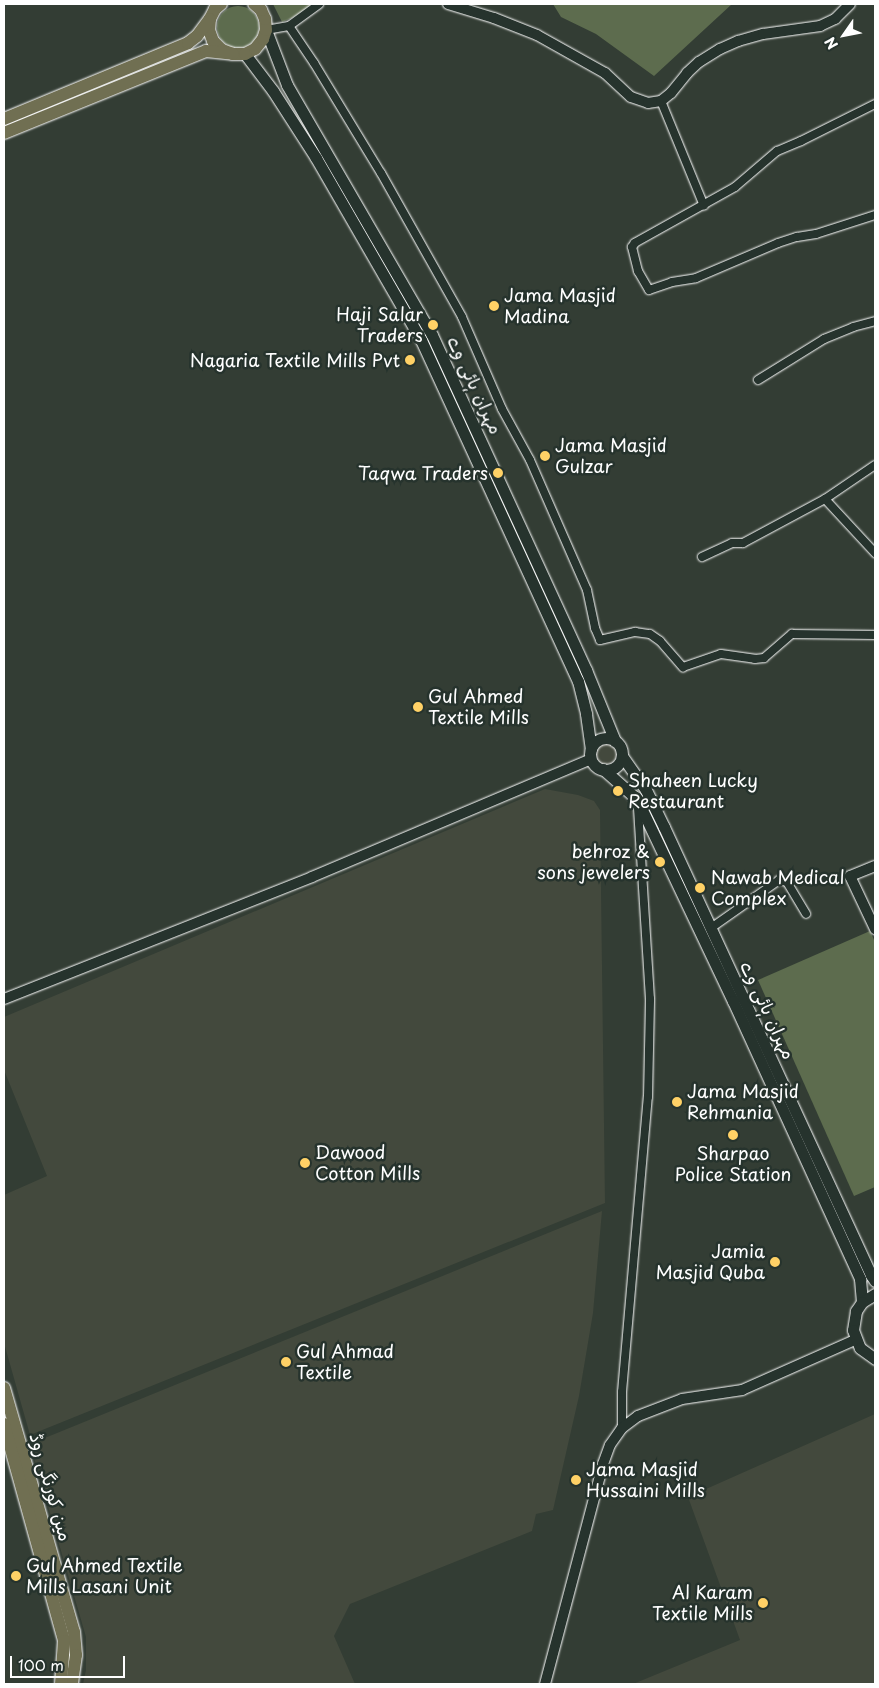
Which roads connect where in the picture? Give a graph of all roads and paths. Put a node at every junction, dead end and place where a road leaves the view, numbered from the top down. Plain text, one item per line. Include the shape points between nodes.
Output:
1 (254, 4) edge
2 (319, 4) edge
3 (448, 4) edge
4 (850, 4) edge
5 (216, 9) edge
6 (289, 26) junction
7 (266, 30) junction
8 (239, 54) junction
9 (661, 101) junction
10 (875, 104) edge
11 (4, 119) edge
12 (4, 133) edge
13 (704, 206) junction
14 (875, 215) edge
15 (875, 321) edge
16 (758, 380) dead end
17 (875, 465) edge
18 (825, 499) junction
19 (875, 553) edge
20 (702, 557) dead end
21 (875, 635) edge
22 (616, 741) junction
23 (591, 754) junction
24 (622, 756) junction
25 (603, 769) junction
26 (637, 799) junction
27 (875, 866) edge
28 (806, 914) dead end
29 (711, 928) junction
30 (875, 929) edge
31 (4, 999) edge
32 (875, 1281) edge
33 (875, 1294) edge
34 (862, 1302) junction
35 (855, 1340) junction
36 (875, 1359) edge
37 (4, 1388) edge
38 (4, 1424) edge
39 (622, 1428) junction
40 (7, 1448) edge
41 (61, 1684) edge
42 (72, 1684) edge
43 (545, 1684) edge

1 - 7 main road via 261,10
2 - 6 street
3 - 9 street via 494,18 573,54 605,73 631,97 648,103
4 - 9 street via 835,20 820,26 763,34 720,49 699,62
5 - 8 main road via 210,30 213,41 222,50
5 - 11 main road via 188,43
6 - 7 street
6 - 21 street via 381,173 462,316 587,590 600,640 635,632 650,634 683,667 721,654 764,658 787,636 800,633
7 - 8 main road via 255,49
7 - 22 main road, مہران ہائی وے via 287,85 432,335
8 - 12 main road via 206,51
8 - 23 main road via 273,91 316,158 421,340 578,681
9 - 13 street
10 - 13 street via 777,151 735,187
13 - 14 street via 633,244 638,271 648,290 696,278 787,240
15 - 16 street via 824,339
17 - 18 street
18 - 19 street
18 - 20 street via 743,543 732,543
22 - 23 main road via 598,740
22 - 24 main road
23 - 25 main road via 597,766
23 - 31 street via 312,877
24 - 25 main road via 615,766
24 - 29 main road, مہران ہائی وے via 646,790
25 - 26 main road
26 - 34 main road via 860,1279
26 - 39 street via 650,999 648,1097 622,1392
27 - 30 street via 850,876
28 - 29 street via 787,882 779,880
29 - 32 main road, مہران ہائی وے
33 - 34 main road
34 - 35 main road via 853,1320
35 - 36 main road via 866,1355
35 - 39 street via 742,1390 682,1398 638,1416
37 - 42 main road, مین کورنگی روڈ via 74,1632 76,1655
38 - 40 main road, مین کورنگی روڈ
39 - 43 street via 610,1445 603,1464
40 - 41 main road, مین کورنگی روڈ via 64,1641

